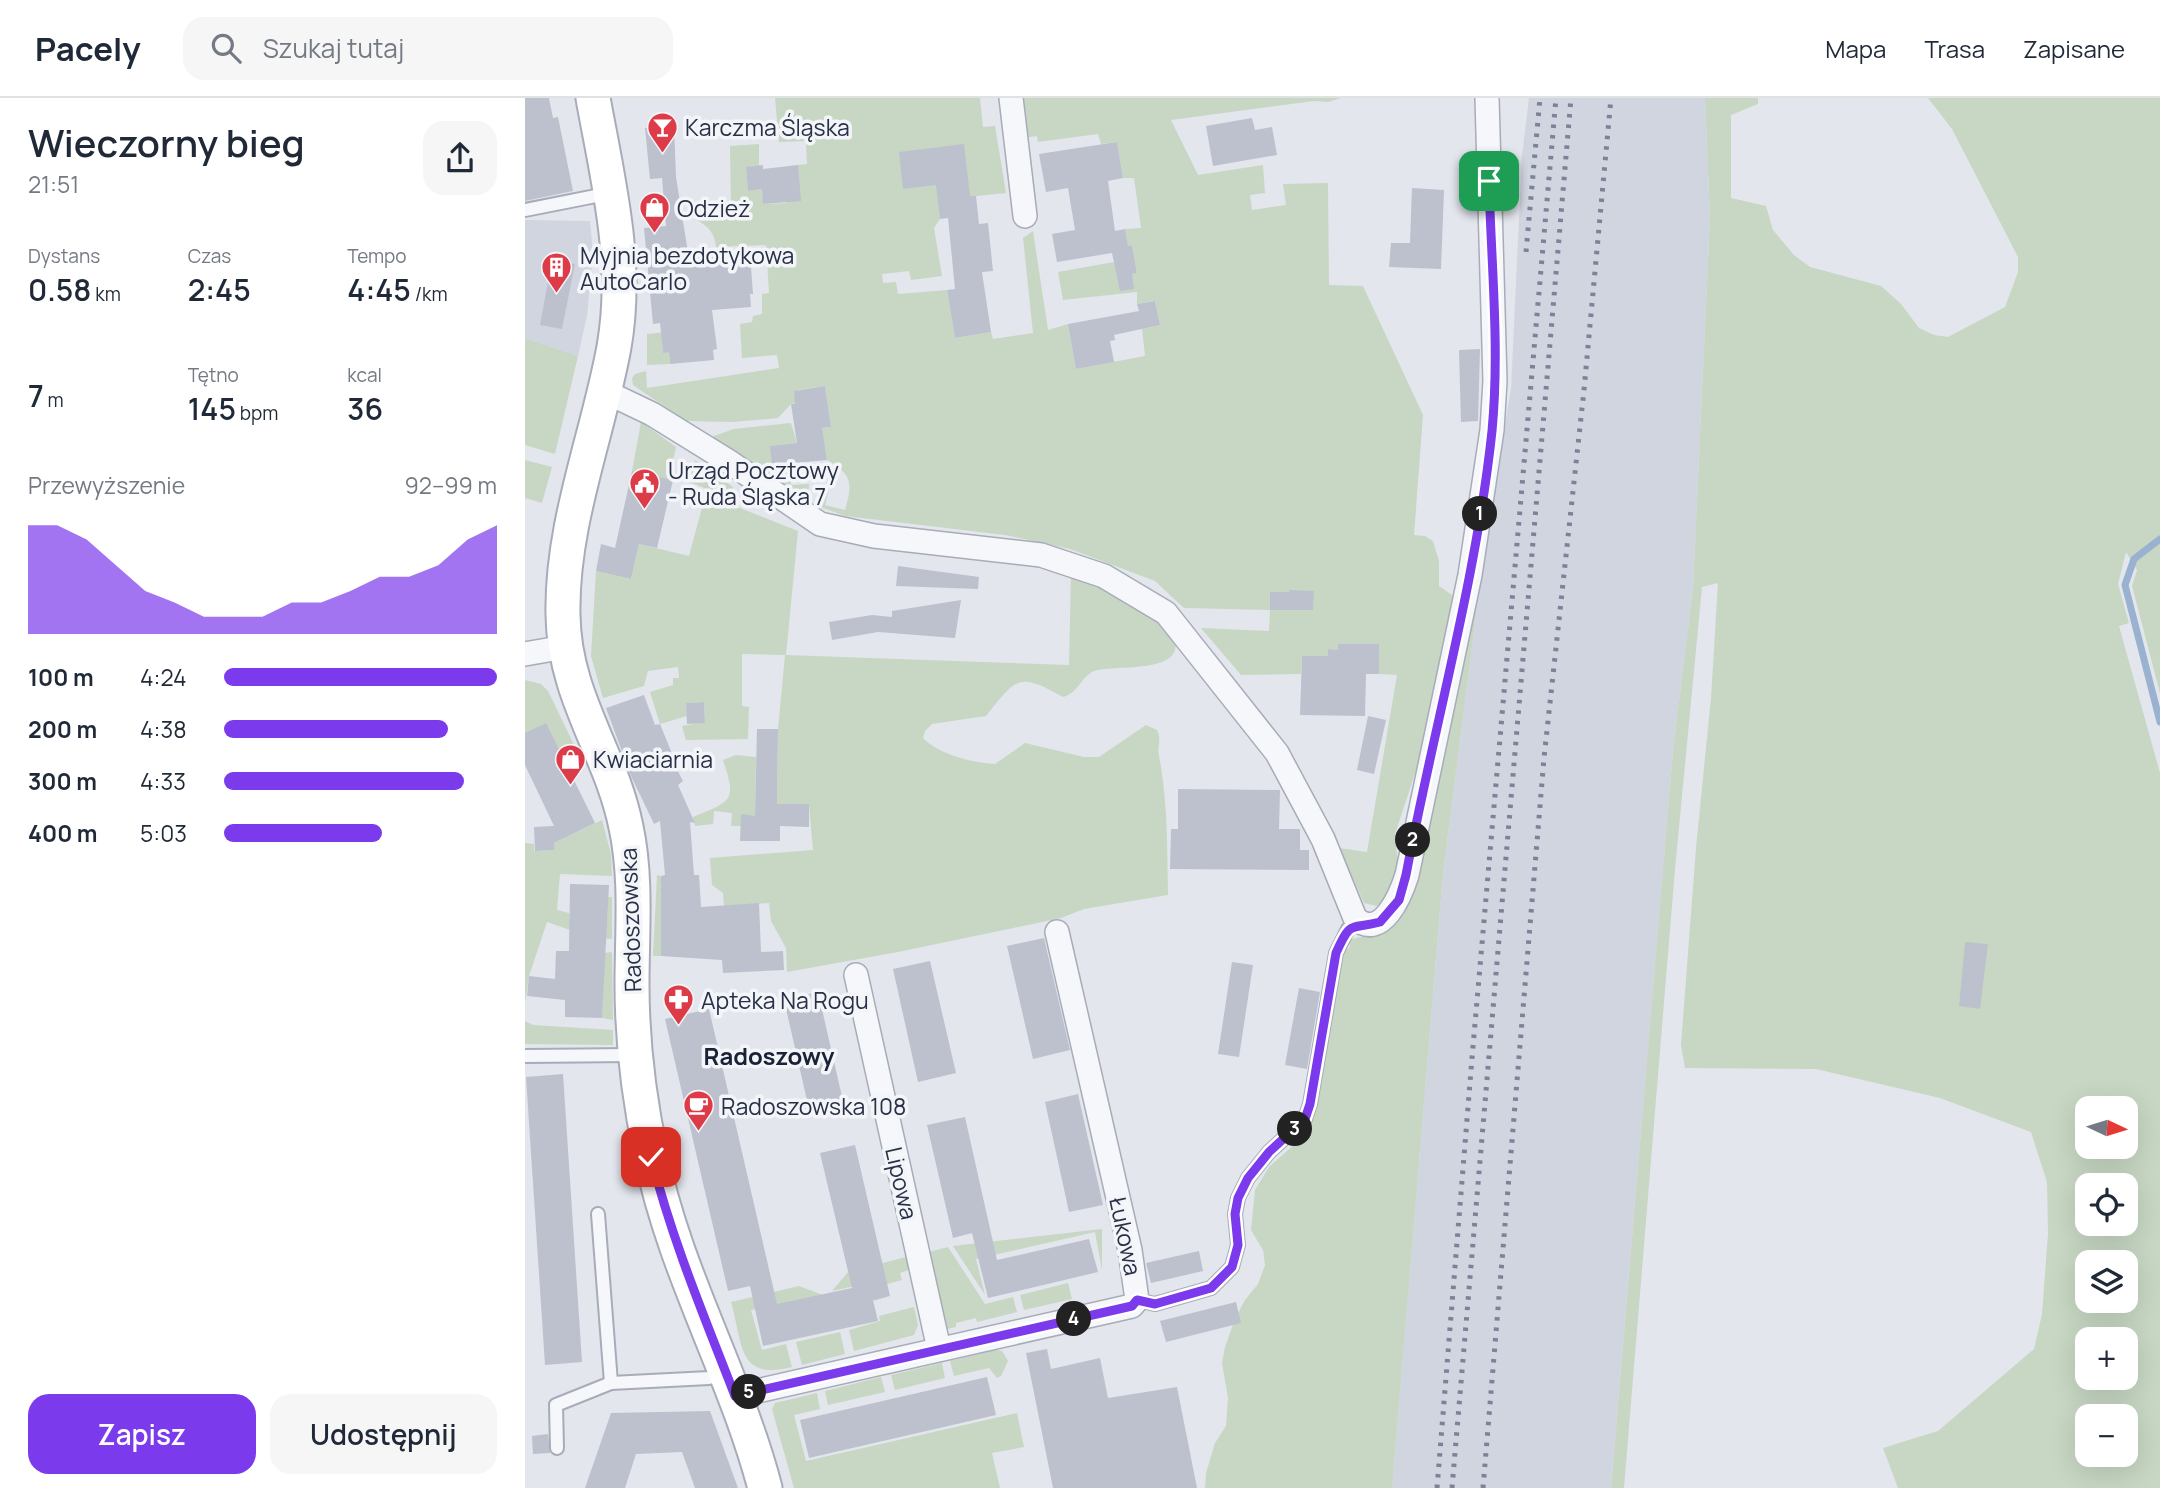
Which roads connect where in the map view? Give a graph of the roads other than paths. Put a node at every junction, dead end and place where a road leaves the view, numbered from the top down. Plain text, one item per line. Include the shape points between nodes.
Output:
1 (593, 98) edge
2 (1011, 98) edge
3 (1487, 98) edge
4 (611, 193) junction
5 (525, 210) edge
6 (1025, 216) dead end
7 (604, 391) junction
8 (565, 647) junction
9 (525, 654) edge
10 (1361, 923) junction
11 (1057, 932) dead end
12 (856, 975) dead end
13 (635, 1055) junction
14 (525, 1056) edge
15 (598, 1214) dead end
16 (1137, 1300) junction
17 (939, 1349) junction
18 (611, 1383) junction
19 (731, 1385) junction
20 (557, 1448) dead end
21 (765, 1488) edge

1 - 4 street, Radoszowska
2 - 6 street
3 - 10 street via 1495,381 1470,575 1399,900 1380,922
4 - 5 lane
4 - 7 street, Radoszowska via 621,288
7 - 8 street, Radoszowska via 566,566
7 - 10 street via 652,414 820,524 874,536 1041,555 1104,576 1166,613 1276,753 1323,839
8 - 9 street
8 - 13 street, Radoszowska via 584,716 626,825 634,900
10 - 16 lane via 1348,929 1336,953 1305,1119 1269,1152 1238,1198 1238,1245 1232,1267 1211,1288 1155,1304
11 - 16 street, Łukowa via 1130,1250
12 - 17 street, Lipowa
13 - 14 lane
13 - 19 street, Radoszowska via 651,1157 670,1228
15 - 18 lane
16 - 17 street, Łukowa via 1132,1306
17 - 19 street, Łukowa
18 - 19 lane via 709,1378
18 - 20 lane via 556,1405
19 - 21 street, Radoszowska

